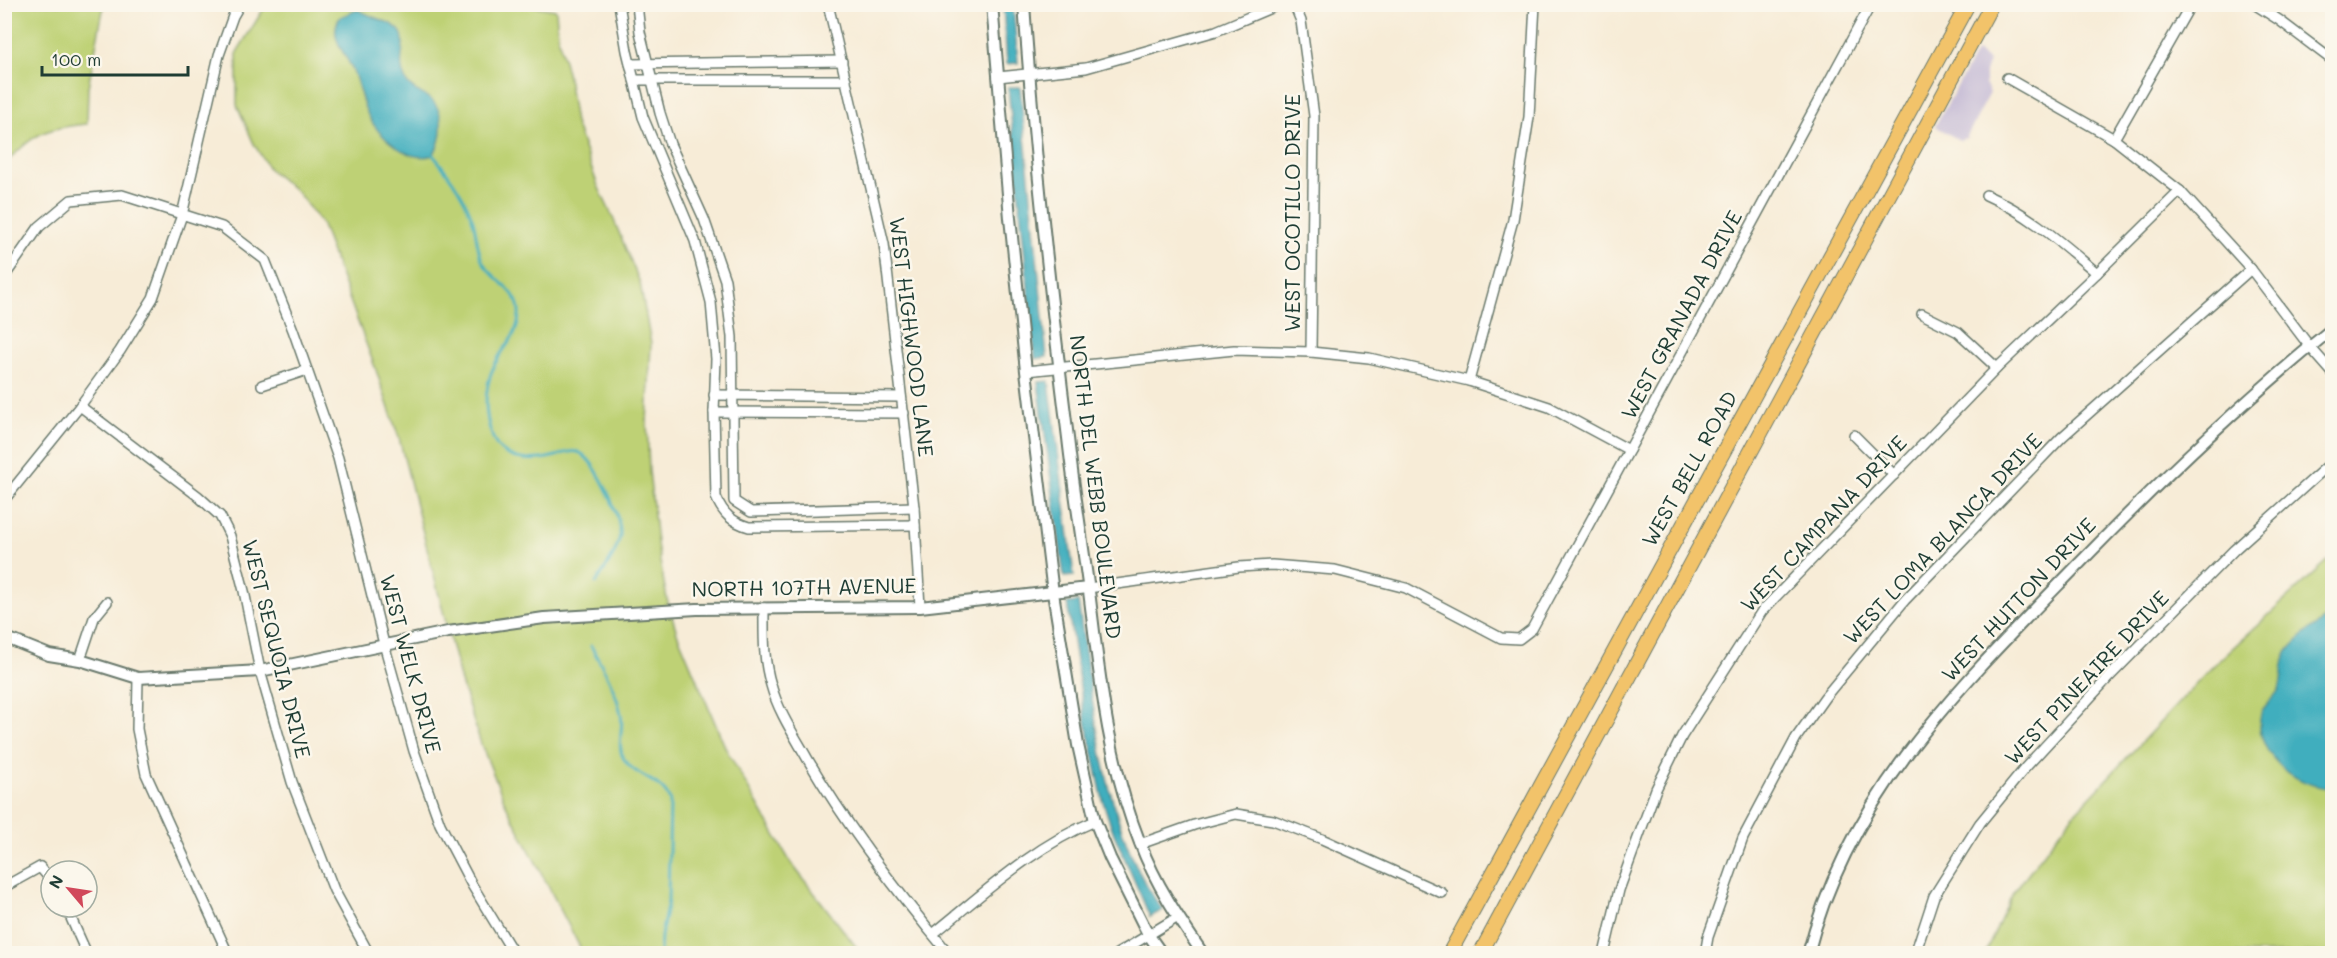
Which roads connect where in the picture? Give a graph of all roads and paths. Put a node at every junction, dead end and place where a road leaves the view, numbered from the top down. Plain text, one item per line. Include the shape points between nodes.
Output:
1 (240, 4) edge
2 (619, 4) edge
3 (637, 4) edge
4 (828, 4) edge
5 (992, 4) edge
6 (1024, 4) edge
7 (1280, 4) edge
8 (1294, 4) edge
9 (1535, 4) edge
10 (1871, 4) edge
11 (1968, 4) edge
12 (2191, 4) edge
13 (2254, 4) edge
14 (1992, 5) edge
15 (2332, 60) edge
16 (842, 61) junction
17 (646, 63) junction
18 (630, 64) junction
19 (1029, 74) junction
20 (998, 77) junction
21 (2007, 78) dead end
22 (634, 80) junction
23 (651, 80) junction
24 (846, 80) junction
25 (2114, 139) junction
26 (2180, 191) junction
27 (1986, 195) dead end
28 (182, 215) junction
29 (2251, 269) junction
30 (2097, 273) junction
31 (4, 277) edge
32 (1922, 314) dead end
33 (2332, 329) edge
34 (2310, 347) junction
35 (1311, 352) junction
36 (1997, 368) junction
37 (1059, 369) junction
38 (307, 370) junction
39 (1026, 371) junction
40 (2332, 372) edge
41 (1469, 381) junction
42 (262, 385) dead end
43 (714, 395) junction
44 (732, 396) junction
45 (901, 397) junction
46 (80, 406) junction
47 (714, 412) junction
48 (732, 413) junction
49 (904, 413) junction
50 (1854, 435) dead end
51 (1629, 450) junction
52 (2332, 462) edge
53 (1894, 475) junction
54 (4, 500) edge
55 (914, 507) junction
56 (915, 525) junction
57 (1088, 588) junction
58 (1053, 593) junction
59 (107, 602) dead end
60 (920, 607) junction
61 (764, 608) junction
62 (4, 637) edge
63 (1519, 639) joint
64 (384, 644) junction
65 (80, 660) junction
66 (260, 671) junction
67 (138, 678) junction
68 (1095, 821) junction
69 (1140, 844) junction
70 (39, 868) edge
71 (4, 887) edge
72 (1442, 893) dead end
73 (1178, 917) junction
74 (71, 919) edge
75 (933, 934) junction
76 (1148, 934) junction
77 (87, 954) edge
78 (228, 954) edge
79 (369, 954) edge
80 (514, 954) edge
81 (949, 954) edge
82 (1117, 954) edge
83 (1162, 954) edge
84 (1203, 954) edge
85 (1449, 954) edge
86 (1480, 954) edge
87 (1604, 954) edge
88 (1705, 954) edge
89 (1809, 954) edge
90 (1915, 954) edge

1 - 28 street via 219,55
2 - 18 street
3 - 17 street
4 - 16 street, WEST HIGHWOOD LANE
5 - 20 street
6 - 19 street, NORTH DEL WEBB BOULEVARD
7 - 19 street via 1154,51 1086,68
8 - 35 street, WEST OCOTILLO DRIVE via 1301,21 1314,116
9 - 41 street via 1528,117 1513,220
10 - 51 street, WEST GRANADA DRIVE
11 - 85 main road, WEST BELL ROAD
12 - 25 street
13 - 15 street
14 - 86 main road, WEST BELL ROAD
16 - 17 street
16 - 24 street, WEST HIGHWOOD LANE
17 - 18 street
17 - 23 street
18 - 22 street
19 - 20 street
19 - 37 street, NORTH DEL WEBB BOULEVARD
20 - 39 street
21 - 25 street
22 - 23 street
22 - 43 street via 651,139 695,241 706,277 714,329
23 - 24 street
23 - 44 street via 670,144 704,219 725,279 732,337
24 - 45 street, WEST HIGHWOOD LANE via 884,244
25 - 26 street
26 - 29 street
26 - 30 street, WEST CAMPANA DRIVE
27 - 30 street via 2037,223
28 - 31 street, WEST WELK DRIVE via 122,195 72,200 39,227
28 - 38 street, WEST WELK DRIVE via 222,227 265,260
28 - 46 street via 153,298
29 - 34 street
29 - 88 street, WEST LOMA BLANCA DRIVE via 2062,437 1905,600 1825,697 1796,738 1743,838
30 - 36 street, WEST CAMPANA DRIVE
32 - 36 street via 1958,332
33 - 34 street, WEST HUTTON DRIVE
34 - 40 street
34 - 89 street, WEST HUTTON DRIVE via 2137,504 1939,713 1894,770 1853,838 1836,874
35 - 37 street via 1214,351
35 - 41 street via 1369,358
36 - 53 street, WEST CAMPANA DRIVE
37 - 39 street
37 - 57 street, NORTH DEL WEBB BOULEVARD
38 - 42 street
38 - 64 street, WEST WELK DRIVE via 338,458
39 - 58 street
41 - 51 street via 1550,407
43 - 44 street
43 - 47 street
44 - 45 street
44 - 48 street
45 - 49 street, WEST HIGHWOOD LANE
46 - 54 street
46 - 66 street, WEST SEQUOIA DRIVE via 220,516 230,536
47 - 48 street
47 - 56 street via 716,497 720,508 737,523 749,527
48 - 49 street
48 - 55 street via 734,501 751,512
49 - 55 street, WEST HIGHWOOD LANE
50 - 53 street
51 - 63 street, WEST GRANADA DRIVE via 1532,629
52 - 90 street, WEST PINEAIRE DRIVE via 2234,550 2025,768 1980,822 1934,896
53 - 87 street, WEST CAMPANA DRIVE via 1762,611 1682,736 1656,789 1619,890
55 - 56 street, WEST HIGHWOOD LANE
56 - 60 street, WEST HIGHWOOD LANE
57 - 58 street, NORTH 107TH AVENUE
57 - 63 street, NORTH 107TH AVENUE via 1239,567 1272,565 1335,570 1406,588 1501,638
57 - 69 street, NORTH DEL WEBB BOULEVARD via 1110,739
58 - 60 street, NORTH 107TH AVENUE
58 - 68 street
59 - 65 street via 94,618
60 - 61 street, NORTH 107TH AVENUE
61 - 64 street, NORTH 107TH AVENUE via 544,618
61 - 75 street via 766,664 786,720 853,831
62 - 65 street, NORTH 107TH AVENUE via 49,655
64 - 66 street, NORTH 107TH AVENUE
64 - 80 street, WEST WELK DRIVE via 414,751 440,824
65 - 67 street, NORTH 107TH AVENUE
66 - 67 street, NORTH 107TH AVENUE
66 - 79 street, WEST SEQUOIA DRIVE via 292,782 320,857
67 - 78 street via 137,729 146,774
68 - 75 street via 1031,855
68 - 76 street
69 - 72 street via 1236,814 1273,820
69 - 73 street, NORTH DEL WEBB BOULEVARD
70 - 71 street
73 - 76 street
73 - 84 street, NORTH DEL WEBB BOULEVARD
74 - 77 street
75 - 81 street
76 - 82 street
76 - 83 street

